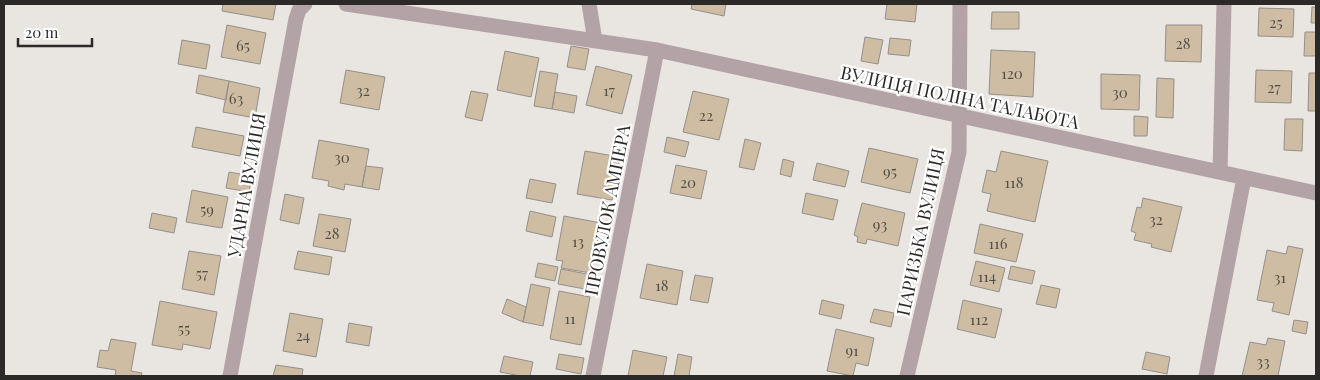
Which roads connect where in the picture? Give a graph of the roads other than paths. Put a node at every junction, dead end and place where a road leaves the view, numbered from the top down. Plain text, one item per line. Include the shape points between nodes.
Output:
1 (305, 4) edge
2 (346, 4) edge
3 (589, 4) edge
4 (960, 4) edge
5 (1224, 4) edge
6 (595, 41) junction
7 (658, 50) junction
8 (960, 116) junction
9 (1220, 172) junction
10 (1244, 178) junction
11 (1316, 193) edge
12 (230, 376) edge
13 (593, 376) edge
14 (907, 376) edge
15 (1206, 376) edge

1 - 12 street, УДАРНА ВУЛИЦЯ via 296,19
2 - 6 street
3 - 6 street
4 - 8 street, ПАРИЗЬКА ВУЛИЦЯ
5 - 9 street
6 - 7 street, ВУЛИЦЯ ПОЛІНА ТАЛАБОТА
7 - 8 street, ВУЛИЦЯ ПОЛІНА ТАЛАБОТА
7 - 13 street, ПРОВУЛОК АМПЕРА
8 - 9 street, ВУЛИЦЯ ПОЛІНА ТАЛАБОТА
8 - 14 street, ПАРИЗЬКА ВУЛИЦЯ via 959,152
9 - 10 street, ВУЛИЦЯ ПОЛІНА ТАЛАБОТА
10 - 11 street, ВУЛИЦЯ ПОЛІНА ТАЛАБОТА
10 - 15 street

